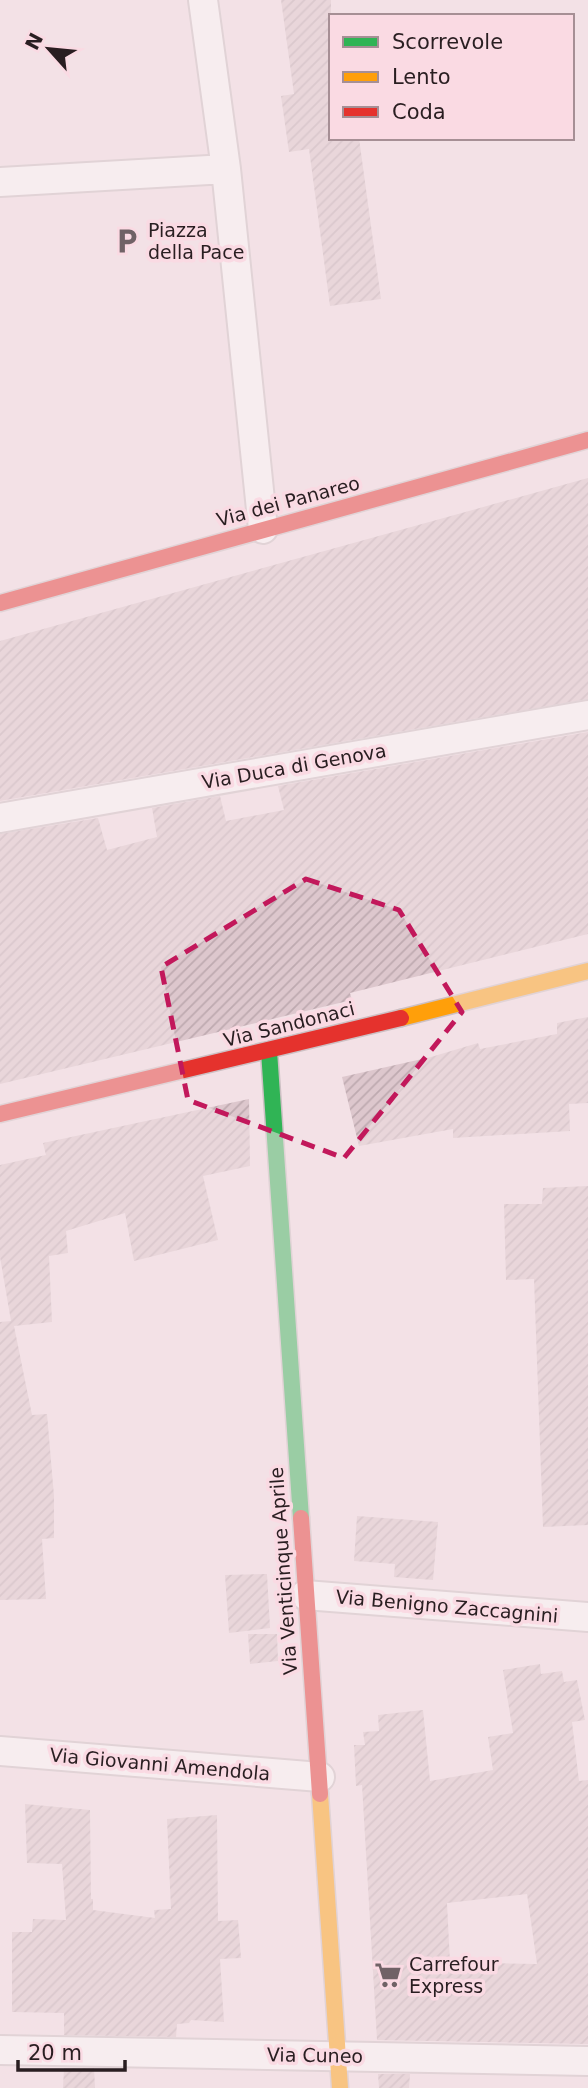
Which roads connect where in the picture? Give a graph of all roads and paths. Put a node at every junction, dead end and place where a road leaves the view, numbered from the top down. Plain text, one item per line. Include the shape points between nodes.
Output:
1 (203, 0) edge
2 (226, 169) junction
3 (0, 182) edge
4 (588, 440) edge
5 (263, 529) junction
6 (0, 603) edge
7 (588, 715) edge
8 (0, 818) edge
9 (588, 971) edge
10 (269, 1051) junction
11 (0, 1114) edge
12 (305, 1595) junction
13 (588, 1617) edge
14 (0, 1751) edge
15 (320, 1777) junction
16 (0, 2050) edge
17 (338, 2056) junction
18 (588, 2061) edge
19 (340, 2088) edge

1 - 2 street
2 - 3 street
2 - 5 street
4 - 5 street, Via dei Panareo
5 - 6 street, Via dei Panareo
7 - 8 street, Via Duca di Genova
9 - 10 street, Via Sandonaci
10 - 11 street, Via Sandonaci
10 - 12 street, Via Venticinque Aprile
12 - 13 street, Via Benigno Zaccagnini
12 - 15 street, Via Venticinque Aprile
14 - 15 street, Via Giovanni Amendola
15 - 17 street, Via Venticinque Aprile
16 - 17 street, Via Cuneo
17 - 18 street, Via Cuneo
17 - 19 street, Via Venticinque Aprile

